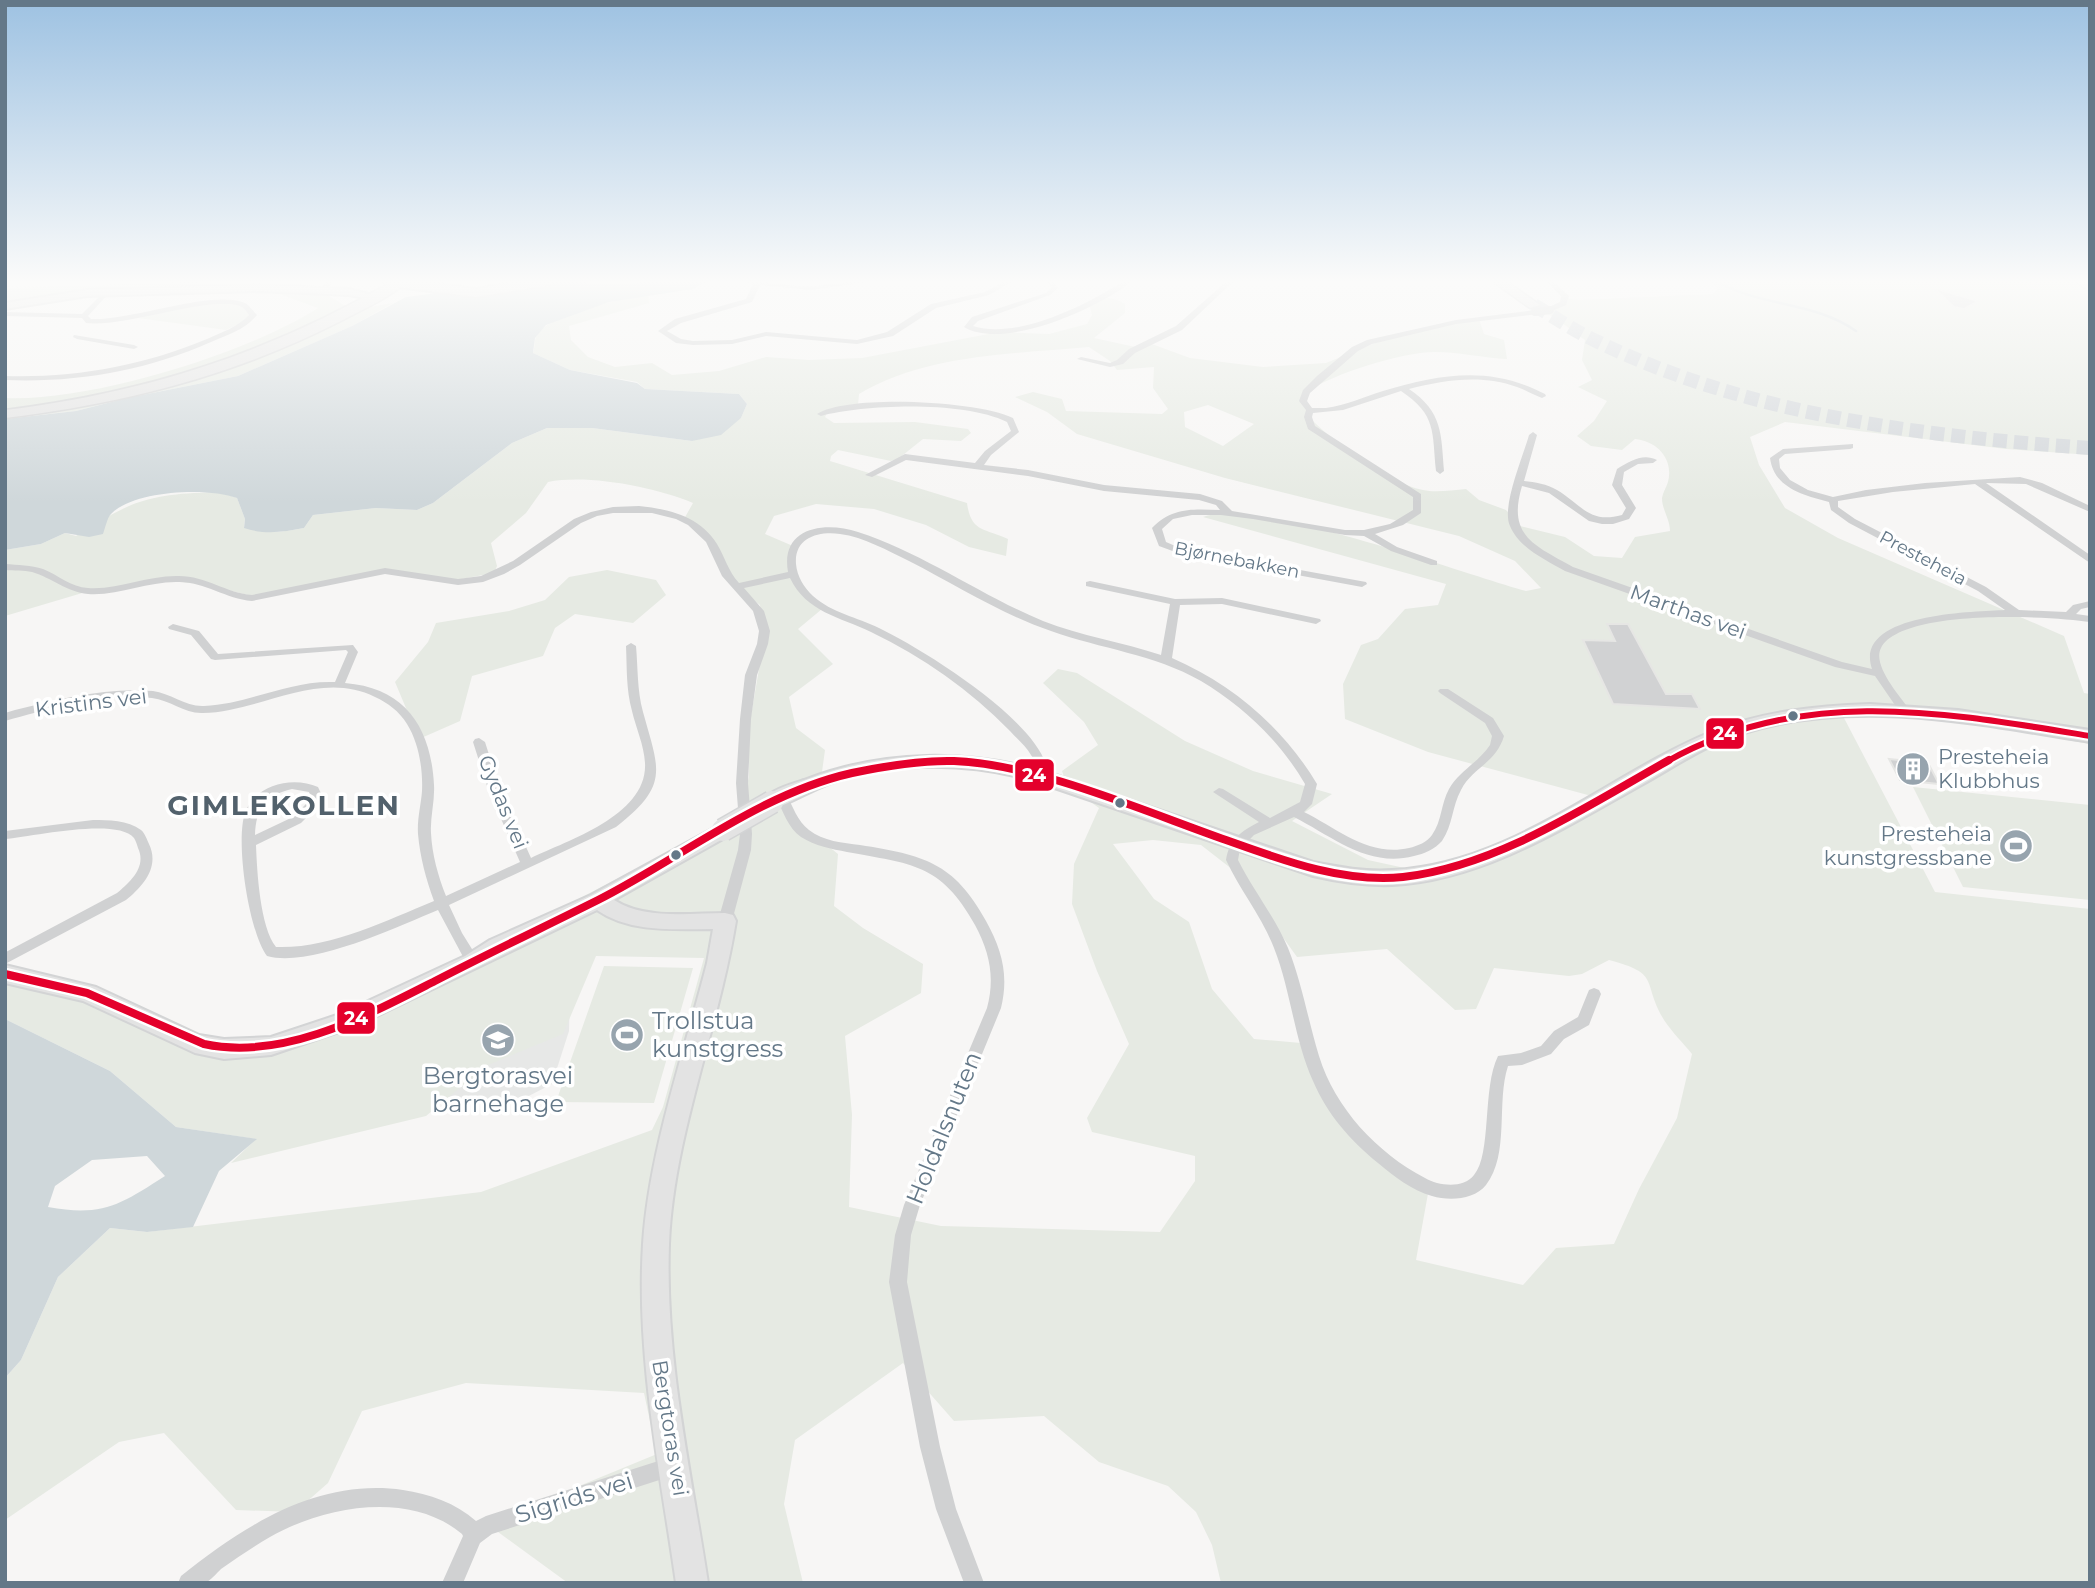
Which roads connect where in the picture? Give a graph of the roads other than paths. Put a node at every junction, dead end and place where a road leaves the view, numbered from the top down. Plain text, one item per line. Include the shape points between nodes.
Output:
1 (166, 355) edge
2 (261, 355) edge
3 (1128, 355) edge
4 (1350, 355) edge
5 (1081, 359) dead end
6 (5, 378) edge
7 (1403, 389) junction
8 (1542, 396) dead end
9 (1310, 410) junction
10 (5, 414) edge
11 (821, 414) dead end
12 (1533, 435) dead end
13 (1850, 446) dead end
14 (1653, 460) dead end
15 (978, 466) junction
16 (1440, 471) dead end
17 (869, 475) dead end
18 (1978, 482) junction
19 (1519, 483) junction
20 (1833, 500) junction
21 (2090, 509) edge
22 (1227, 511) junction
23 (1366, 533) junction
24 (2090, 560) edge
25 (1434, 563) dead end
26 (5, 567) edge
27 (792, 573) junction
28 (1090, 584) dead end
29 (1362, 584) dead end
30 (738, 586) junction
31 (1175, 602) junction
32 (2090, 604) edge
33 (2017, 614) junction
34 (2070, 614) junction
35 (2090, 619) edge
36 (1316, 621) dead end
37 (173, 627) dead end
38 (631, 646) dead end
39 (1166, 660) junction
40 (1880, 674) junction
41 (338, 685) junction
42 (1444, 691) dead end
43 (1903, 709) junction
44 (5, 717) edge
45 (2090, 736) edge
46 (479, 742) dead end
47 (1042, 777) junction
48 (1219, 792) dead end
49 (777, 799) junction
50 (1296, 813) junction
51 (1271, 824) junction
52 (5, 835) edge
53 (251, 842) junction
54 (1235, 845) junction
55 (527, 863) junction
56 (598, 900) junction
57 (443, 903) junction
58 (725, 920) junction
59 (5, 959) edge
60 (473, 962) junction
61 (5, 974) edge
62 (1594, 994) dead end
63 (675, 1465) junction
64 (475, 1534) junction
65 (188, 1583) edge
66 (452, 1583) edge
67 (692, 1583) edge
68 (974, 1583) edge

1 - 6 street via 69,377
2 - 10 main road via 179,383 82,404
3 - 5 street via 1110,365
4 - 9 street, bridge via 1306,392 1303,401
7 - 8 street via 1478,377 1511,382
7 - 9 street via 1339,408
7 - 16 street via 1434,416
9 - 23 street, Bjørnebakken via 1308,422 1319,433 1420,500 1418,511 1405,520
11 - 15 street via 909,405 1007,418 1015,432
12 - 19 street, Marthas vei
13 - 20 street, Presteheia via 1783,452 1774,458 1778,472 1789,483
14 - 19 street via 1632,463 1620,471 1617,485 1631,508 1616,520 1584,515 1549,489
15 - 17 street, Bjørnebakken via 905,457
15 - 22 street, Bjørnebakken via 1104,488 1200,497
18 - 20 street, Presteheia
18 - 21 street, Presteheia via 1995,478 2041,485
18 - 24 street
19 - 40 street, Marthas vei via 1509,511 1511,522 1545,557 1813,656
20 - 33 street, Presteheia via 1834,508 1853,521 1982,589
22 - 23 street, Bjørnebakken via 1329,532
22 - 29 street, Bjørnebakken via 1164,519 1157,528 1158,538 1167,547 1188,552
23 - 25 street, Bjørnebakken
26 - 30 street, Bergtoras vei via 32,569 80,590 189,578 246,598 385,571 462,583 507,569 581,517 624,509 670,515 698,529
27 - 30 street
27 - 39 street via 792,548 804,536 831,530 855,534 1044,625
27 - 47 street via 804,593 818,604 893,638 977,692 1040,756
28 - 31 street
30 - 58 street, Bergtoras vei via 760,613 765,629 751,675 747,720 742,797 747,836
31 - 36 street via 1222,601
31 - 39 street
32 - 34 street, Presteheia
33 - 34 street, Presteheia
33 - 40 street, Presteheia via 1956,617 1898,628 1876,647
34 - 35 street, Presteheia
37 - 41 street via 195,633 215,657 349,647 353,652
38 - 55 street, Gydas vei via 633,690 651,760 646,789 635,807 612,824
39 - 50 street via 1235,700 1284,745 1311,784 1307,804
40 - 43 street
41 - 44 street, Kristins vei via 293,687 211,710 138,694
41 - 57 street, Kristins vei via 386,695 410,719 427,774 426,845
42 - 50 street via 1489,721 1498,736 1492,752 1455,789 1434,841 1406,854 1378,854 1352,846
43 - 45 street
43 - 54 street via 1825,711 1737,728 1514,842 1423,873 1380,878 1336,874
46 - 55 street, Gydas vei
47 - 49 street via 989,765 920,762 857,771
47 - 54 street
48 - 51 street
49 - 56 street, bridge
49 - 68 street, Holdalsnuten via 796,825 815,839 919,861 953,880 977,915 999,966 994,1007 912,1205 898,1273 930,1447 946,1509
50 - 51 street
51 - 54 street via 1247,833
52 - 59 street via 120,825 138,835 146,856 135,884 115,902
53 - 53 street via 251,814 262,799 284,786 314,790 318,800 308,813
53 - 57 street via 260,933 266,949 273,953 315,950
54 - 62 street via 1232,860 1286,960 1313,1065 1329,1104 1362,1141 1431,1189 1465,1191 1481,1179 1488,1167 1495,1084 1503,1060 1546,1050 1559,1035 1584,1021
55 - 57 street, Gydas vei
56 - 58 street via 613,911 640,918
56 - 60 street via 537,937
57 - 60 street, Kristins vei via 454,933
58 - 63 street, Bergtoras vei via 658,1217 657,1347
60 - 61 street via 330,1028 292,1041 240,1049 195,1044 99,997
63 - 64 street, Sigrids vei via 496,1522
63 - 67 street, Bergtoras vei
64 - 65 street via 457,1516 440,1509 396,1498 344,1500 271,1523
64 - 66 street

